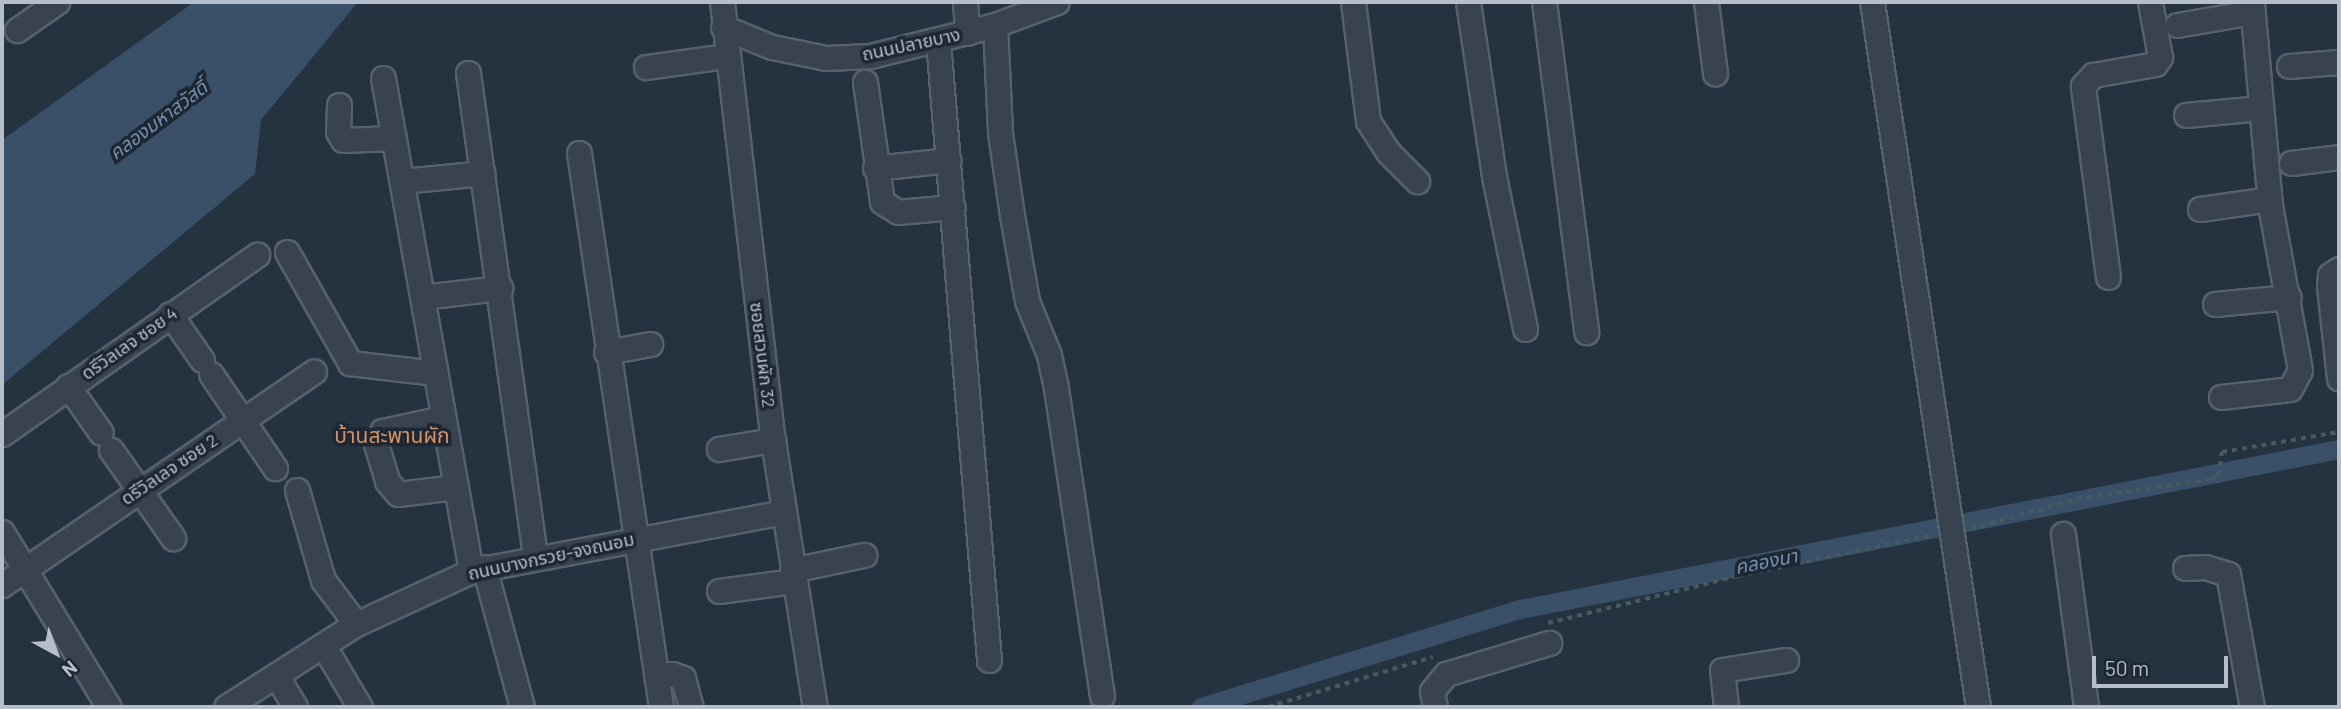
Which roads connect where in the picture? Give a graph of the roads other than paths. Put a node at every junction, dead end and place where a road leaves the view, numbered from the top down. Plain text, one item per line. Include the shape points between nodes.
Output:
1 (57, 2) edge
2 (722, 2) edge
3 (965, 2) edge
4 (1057, 2) edge
5 (1353, 2) edge
6 (1468, 2) edge
7 (1544, 2) edge
8 (1706, 2) edge
9 (1872, 2) edge
10 (2150, 2) edge
11 (2253, 7) edge
12 (995, 25) junction
13 (2177, 25) dead end
14 (723, 27) junction
15 (17, 30) dead end
16 (967, 33) junction
17 (938, 41) junction
18 (726, 56) junction
19 (2339, 62) edge
20 (2289, 66) dead end
21 (646, 67) dead end
22 (468, 73) dead end
23 (1716, 74) dead end
24 (383, 78) dead end
25 (865, 82) dead end
26 (339, 105) dead end
27 (2261, 108) junction
28 (2186, 115) dead end
29 (394, 138) junction
30 (579, 153) dead end
31 (2339, 157) edge
32 (949, 160) junction
33 (2291, 163) dead end
34 (875, 168) junction
35 (483, 173) junction
36 (402, 181) junction
37 (1417, 181) dead end
38 (2269, 199) junction
39 (953, 207) junction
40 (2200, 209) dead end
41 (287, 252) dead end
42 (257, 255) dead end
43 (2339, 269) edge
44 (2108, 277) dead end
45 (500, 288) junction
46 (2289, 297) junction
47 (422, 298) junction
48 (2215, 304) dead end
49 (170, 314) junction
50 (1525, 329) dead end
51 (1586, 332) dead end
52 (650, 344) dead end
53 (606, 352) junction
54 (314, 371) dead end
55 (435, 373) junction
56 (2339, 378) edge
57 (68, 386) junction
58 (2221, 397) dead end
59 (443, 418) junction
60 (242, 419) junction
61 (2, 434) edge
62 (773, 440) junction
63 (719, 449) dead end
64 (275, 468) dead end
65 (456, 487) junction
66 (139, 489) junction
67 (297, 490) dead end
68 (783, 512) junction
69 (2, 532) edge
70 (2063, 534) dead end
71 (632, 537) junction
72 (173, 538) dead end
73 (864, 555) dead end
74 (535, 557) junction
75 (26, 568) junction
76 (2185, 568) dead end
77 (478, 569) junction
78 (793, 575) junction
79 (2, 585) edge
80 (719, 591) dead end
81 (356, 624) junction
82 (1546, 634) road end
83 (323, 645) junction
84 (989, 660) dead end
85 (1786, 660) dead end
86 (276, 675) junction
87 (656, 676) junction
88 (1102, 696) dead end
89 (109, 707) edge
90 (226, 707) edge
91 (295, 707) edge
92 (360, 707) edge
93 (522, 707) edge
94 (661, 707) edge
95 (691, 707) edge
96 (815, 707) edge
97 (1435, 707) edge
98 (1726, 707) edge
99 (1979, 707) edge
100 (2086, 707) edge
101 (2252, 707) edge

1 - 15 street
2 - 14 street, ซอยสวนผัก 32
3 - 16 street
4 - 12 street, ถนนปลายบาง
5 - 37 street via 1368,121 1389,153
6 - 50 street via 1494,176
7 - 51 street
8 - 23 street
9 - 99 street
10 - 44 street via 2160,57 2155,64 2093,75 2083,86
11 - 13 street
11 - 27 street
12 - 16 street, ถนนปลายบาง
12 - 88 street via 1000,134 1012,215 1027,301 1049,355 1056,387
14 - 17 street, ถนนปลายบาง via 772,47 826,58 870,56
14 - 18 street, ซอยสวนผัก 32
16 - 17 street, ถนนปลายบาง
17 - 32 street
18 - 21 street
18 - 62 street, ซอยสวนผัก 32
19 - 20 street
22 - 35 street
24 - 29 street
25 - 34 street
26 - 29 street via 338,132 343,140
27 - 28 street
27 - 38 street
29 - 36 street
30 - 53 street
31 - 33 street
32 - 34 street
32 - 39 street
34 - 39 street via 882,202 888,207 898,212
35 - 36 street
35 - 45 street
36 - 47 street
38 - 40 street
38 - 46 street
39 - 84 street
41 - 55 street via 350,363
42 - 49 street, ดรีวิลเลจ ซอย 4
43 - 56 street via 2330,275 2329,286
45 - 47 street
45 - 74 street
46 - 48 street
46 - 58 street via 2300,370 2290,389
47 - 55 street
49 - 57 street, ดรีวิลเลจ ซอย 4
49 - 60 street
52 - 53 street
53 - 71 street
54 - 60 street, ดรีวิลเลจ ซอย 2
55 - 59 street
57 - 61 street, ดรีวิลเลจ ซอย 4
57 - 66 street
59 - 65 street
59 - 65 street via 382,431 376,444 387,481 398,494
60 - 64 street
60 - 66 street, ดรีวิลเลจ ซอย 2
62 - 63 street
62 - 68 street, ซอยสวนผัก 32
65 - 77 street
66 - 72 street
66 - 75 street, ดรีวิลเลจ ซอย 2
67 - 81 street via 323,580
68 - 71 street, ถนนบางกรวย-จงถนอม
68 - 78 street, ซอยสวนผัก 32
69 - 75 street
70 - 100 street
71 - 74 street, ถนนบางกรวย-จงถนอม
71 - 87 street
73 - 78 street
74 - 77 street, ถนนบางกรวย-จงถนอม
75 - 79 street, ดรีวิลเลจ ซอย 2
75 - 89 street
76 - 101 street via 2205,567 2228,574
77 - 81 street, ถนนบางกรวย-จงถนอม
77 - 93 street
78 - 80 street
78 - 96 street, ซอยสวนผัก 32
81 - 83 street, ถนนบางกรวย-จงถนอม
82 - 97 street via 1446,674 1432,691
83 - 86 street, ถนนบางกรวย-จงถนอม
83 - 92 street
85 - 98 street via 1722,670
86 - 90 street, ถนนบางกรวย-จงถนอม
86 - 91 street
87 - 94 street
87 - 95 street via 683,678

